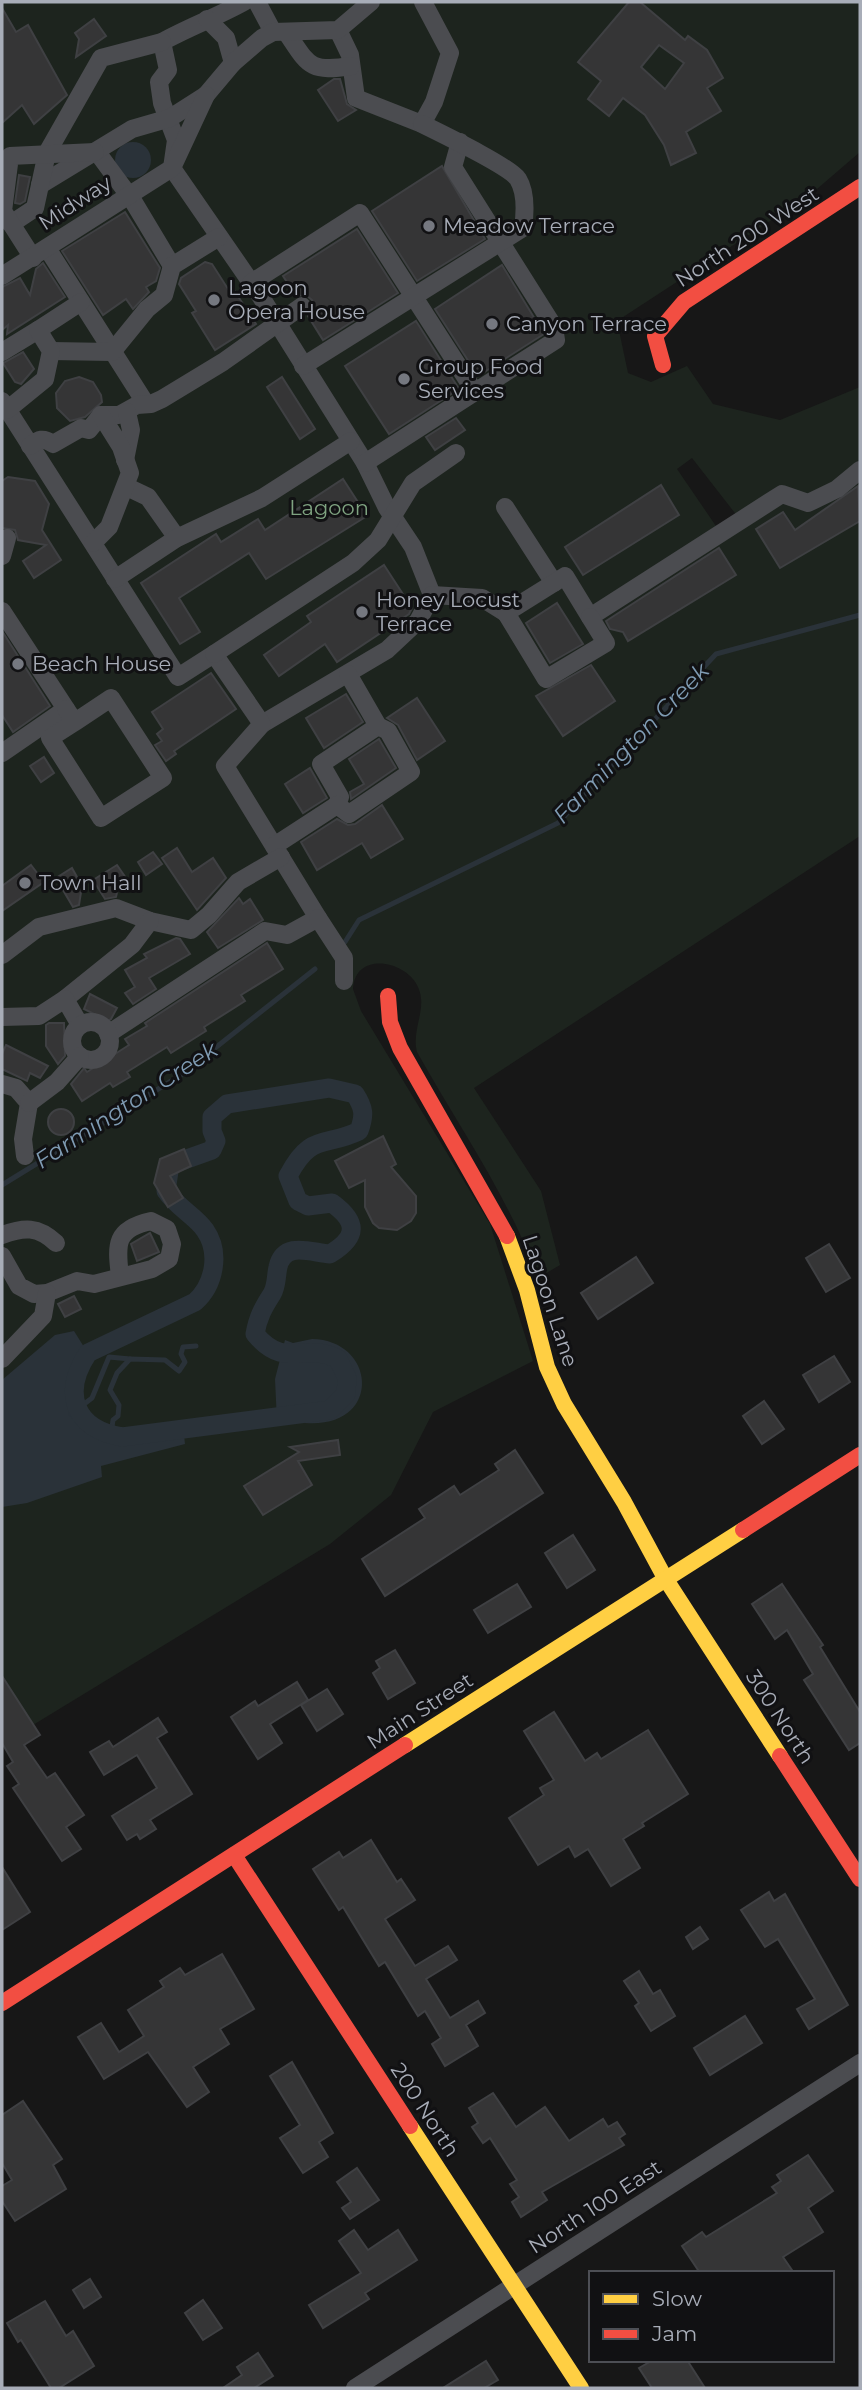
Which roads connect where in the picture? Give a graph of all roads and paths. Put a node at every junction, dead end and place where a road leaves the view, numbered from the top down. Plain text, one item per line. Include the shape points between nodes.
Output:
1 (244, 2) edge
2 (257, 2) edge
3 (371, 2) edge
4 (423, 2) edge
5 (207, 19) junction
6 (338, 30) junction
7 (279, 32) junction
8 (162, 42) junction
9 (233, 63) junction
10 (351, 66) junction
11 (206, 95) junction
12 (434, 102) junction
13 (170, 118) junction
14 (414, 124) junction
15 (452, 138) junction
16 (97, 152) junction
17 (47, 153) junction
18 (6, 158) edge
19 (173, 168) junction
20 (40, 186) junction
21 (860, 187) edge
22 (128, 197) junction
23 (5, 215) edge
24 (219, 237) junction
25 (500, 242) junction
26 (40, 253) junction
27 (172, 266) junction
28 (2, 276) edge
29 (251, 283) junction
30 (414, 296) junction
31 (81, 302) junction
32 (302, 306) dead end
33 (277, 323) junction
34 (38, 330) junction
35 (51, 351) junction
36 (2, 352) edge
37 (112, 352) junction
38 (663, 365) dead end
39 (303, 366) junction
40 (475, 392) junction
41 (3, 404) edge
42 (146, 404) junction
43 (127, 412) junction
44 (101, 415) junction
45 (351, 441) junction
46 (30, 446) junction
47 (456, 453) dead end
48 (125, 460) junction
49 (365, 463) junction
50 (860, 470) edge
51 (127, 486) junction
52 (505, 507) dead end
53 (392, 516) junction
54 (7, 538) dead end
55 (177, 538) junction
56 (93, 543) junction
57 (2, 556) edge
58 (115, 579) junction
59 (554, 583) junction
60 (432, 595) junction
61 (2, 611) edge
62 (506, 613) junction
63 (590, 617) junction
64 (214, 654) junction
65 (348, 674) junction
66 (70, 716) junction
67 (262, 724) junction
68 (378, 726) junction
69 (2, 752) edge
70 (337, 805) junction
71 (277, 852) junction
72 (318, 919) junction
73 (150, 921) junction
74 (2, 955) edge
75 (344, 981) dead end
76 (388, 996) dead end
77 (65, 999) junction
78 (2, 1017) edge
79 (80, 1026) junction
80 (108, 1034) junction
81 (80, 1056) junction
82 (2, 1084) edge
83 (29, 1103) junction
84 (25, 1156) dead end
85 (2, 1235) edge
86 (56, 1243) dead end
87 (2, 1256) edge
88 (120, 1276) dead end
89 (47, 1293) junction
90 (2, 1359) edge
91 (860, 1455) edge
92 (665, 1578) junction
93 (234, 1855) junction
94 (860, 1879) edge
95 (2, 2003) edge
96 (860, 2063) edge
97 (514, 2286) junction
98 (355, 2388) edge
99 (581, 2388) edge

1 - 5 street
2 - 7 street
3 - 6 street
4 - 12 street via 450,53
5 - 8 street
5 - 9 street via 226,38
6 - 7 street
6 - 10 street
7 - 9 street
7 - 10 street via 312,66 328,70
8 - 13 street via 168,71 159,82
8 - 17 street via 101,58
9 - 11 street
10 - 14 street via 356,98
11 - 13 street, Midway
11 - 19 street
12 - 14 street
12 - 15 street
13 - 16 street, Midway via 132,129
13 - 19 street via 176,140
14 - 15 street
15 - 25 street via 453,167
15 - 25 street via 517,177 523,228
16 - 17 street
16 - 20 street, Midway
16 - 22 street
17 - 18 street
17 - 20 street
18 - 23 street
19 - 22 street, Midway
19 - 24 street
20 - 23 street via 36,208
21 - 38 street, North 200 West via 684,302 655,336
22 - 26 street, Midway
22 - 27 street
23 - 26 street
24 - 27 street
24 - 29 street
25 - 30 street
25 - 40 street via 554,327 556,340
26 - 28 street, Midway
26 - 31 street
27 - 37 street via 164,295
29 - 30 street via 356,207
29 - 33 street
30 - 39 street
30 - 40 street
31 - 34 street
31 - 37 street
32 - 33 street
33 - 39 street
33 - 42 street via 223,362
34 - 35 street
34 - 36 street
35 - 37 street
35 - 41 street via 45,379
37 - 42 street
39 - 45 street
40 - 49 street
41 - 46 street
42 - 43 street
43 - 44 street
43 - 48 street via 131,430
44 - 46 street via 89,430 81,428 53,444 39,439
44 - 48 street
45 - 49 street
45 - 55 street via 262,498
46 - 56 street via 66,508
47 - 53 street via 413,483
48 - 51 street via 130,473
49 - 53 street
50 - 63 street via 808,503 782,494
51 - 55 street via 148,497
51 - 56 street via 109,527
52 - 59 street
53 - 60 street via 413,547
53 - 64 street via 378,540 353,563
54 - 57 street
55 - 58 street
56 - 58 street
58 - 64 street via 178,677
59 - 62 street
59 - 63 street via 565,576
60 - 62 street via 482,598
60 - 65 street via 418,621 395,643
61 - 66 street
62 - 63 street via 546,679 606,643
64 - 67 street
65 - 67 street
65 - 68 street
66 - 66 street via 111,698 163,778 101,818 50,738
66 - 69 street
67 - 71 street via 225,766
68 - 70 street via 320,764 340,797
68 - 70 street via 387,731 411,772 349,814
70 - 71 street
71 - 72 street
71 - 73 street via 238,882 191,930
72 - 75 street via 344,958
72 - 80 street via 287,935 265,932
73 - 74 street via 116,908 39,927
73 - 77 street via 132,945
76 - 92 street, Lagoon Lane via 390,1022 404,1055 502,1224 554,1384
77 - 78 street via 39,1016
77 - 79 street
79 - 80 street via 96,1023
79 - 81 street via 72,1041
80 - 81 street via 109,1046 103,1056 92,1060
81 - 83 street via 57,1082
82 - 83 street via 16,1088
83 - 84 street
85 - 86 street via 30,1228
87 - 89 street via 19,1286 34,1294
88 - 89 street via 94,1284 76,1281
89 - 90 street via 43,1315
91 - 92 street, Main Street
92 - 93 street, Main Street
92 - 94 street, 300 North
93 - 95 street, Main Street
93 - 97 street, 200 North
96 - 97 street, North 100 East
97 - 98 street, North 100 East
97 - 99 street, 200 North

